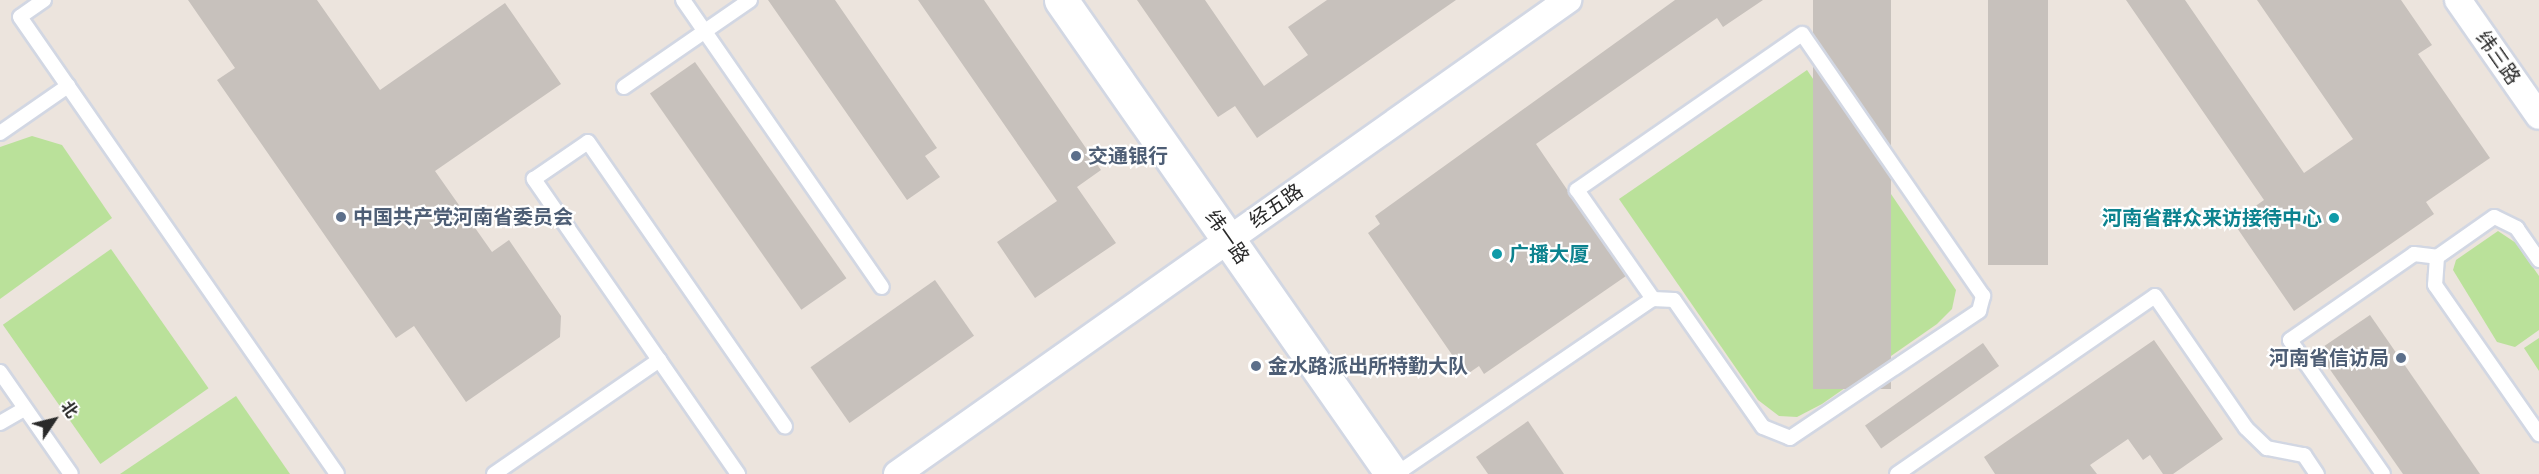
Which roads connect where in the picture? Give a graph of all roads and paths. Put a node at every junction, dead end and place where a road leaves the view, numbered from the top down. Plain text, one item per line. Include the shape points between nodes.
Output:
1 (44, 0) edge
2 (683, 0) edge
3 (750, 0) edge
4 (1061, 0) edge
5 (1568, 0) edge
6 (2458, 0) edge
7 (705, 31) junction
8 (68, 86) junction
9 (624, 87) dead end
10 (2539, 116) edge
11 (0, 133) edge
12 (1228, 239) junction
13 (2437, 256) junction
14 (2539, 260) edge
15 (882, 287) dead end
16 (1653, 299) junction
17 (658, 360) junction
18 (0, 372) edge
19 (24, 409) junction
20 (0, 423) edge
21 (785, 427) dead end
22 (2539, 434) edge
23 (1902, 473) edge
24 (71, 474) edge
25 (337, 474) edge
26 (494, 474) edge
27 (738, 474) edge
28 (897, 474) edge
29 (1394, 474) edge
30 (2317, 474) edge
31 (2383, 474) edge

1 - 8 lane via 20,16
2 - 7 lane
3 - 7 lane
4 - 12 street, 纬一路
5 - 12 street, 经五路
6 - 10 street, 纬三路
7 - 9 lane
7 - 15 lane
8 - 11 lane
8 - 25 lane
12 - 28 street, 经五路
12 - 29 street, 纬一路
13 - 14 lane via 2494,217 2517,228
13 - 22 lane via 2435,285
13 - 31 lane via 2414,254 2290,340
16 - 16 lane via 1577,190 1802,34 1983,296 1979,311 1790,438 1763,427 1674,300
16 - 29 lane
17 - 21 lane via 534,179 588,142
17 - 26 lane
17 - 27 lane
18 - 19 lane
19 - 20 lane
19 - 24 lane
23 - 30 lane via 2155,296 2246,429 2267,448 2304,455

